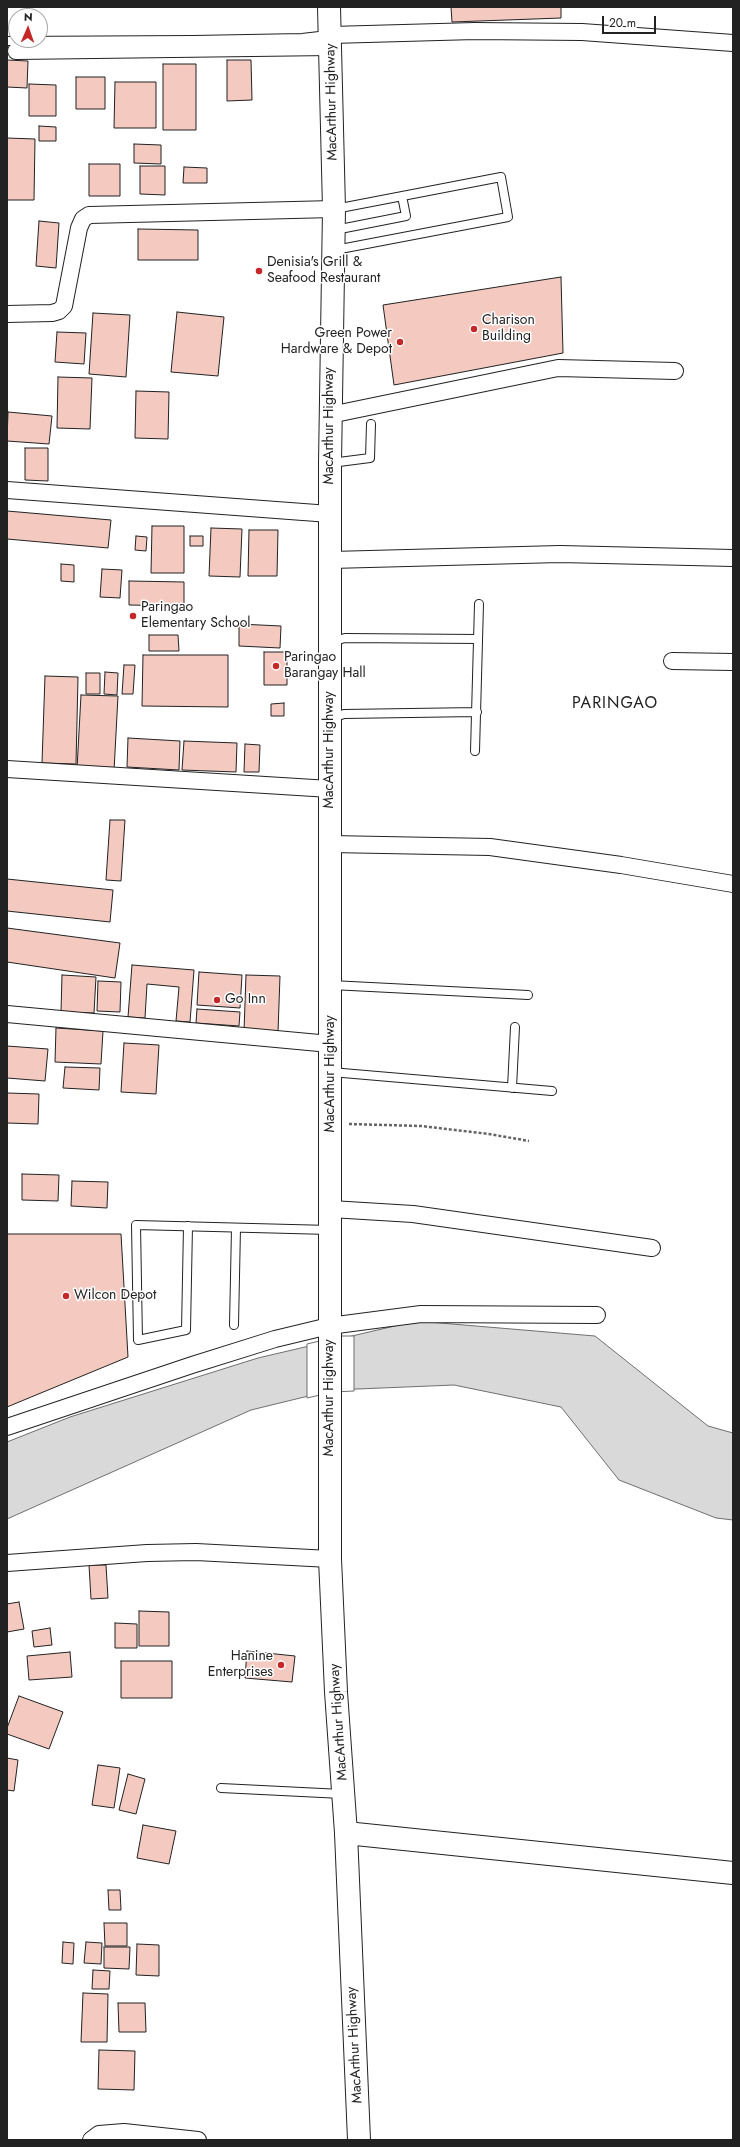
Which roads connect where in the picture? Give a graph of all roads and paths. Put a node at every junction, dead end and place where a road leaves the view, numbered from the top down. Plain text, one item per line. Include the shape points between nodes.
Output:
1 (329, 7) edge
2 (331, 41) junction
3 (733, 43) edge
4 (48, 45) edge
5 (402, 196) junction
6 (334, 209) junction
7 (334, 240) junction
8 (7, 314) edge
9 (675, 371) dead end
10 (330, 415) junction
11 (371, 424) dead end
12 (330, 463) junction
13 (7, 490) edge
14 (330, 514) junction
15 (733, 558) edge
16 (330, 560) junction
17 (479, 604) dead end
18 (478, 639) junction
19 (330, 643) junction
20 (672, 661) dead end
21 (733, 662) edge
22 (477, 712) junction
23 (330, 718) junction
24 (475, 751) dead end
25 (7, 769) edge
26 (330, 789) junction
27 (330, 844) junction
28 (733, 884) edge
29 (330, 985) junction
30 (528, 995) dead end
31 (7, 1014) edge
32 (515, 1027) dead end
33 (330, 1044) junction
34 (331, 1072) junction
35 (512, 1088) junction
36 (552, 1091) dead end
37 (331, 1123) junction
38 (529, 1141) dead end
39 (331, 1220) junction
40 (188, 1226) junction
41 (236, 1228) junction
42 (652, 1248) dead end
43 (597, 1315) dead end
44 (234, 1325) dead end
45 (329, 1331) junction
46 (7, 1427) edge
47 (330, 1559) junction
48 (7, 1563) edge
49 (221, 1788) dead end
50 (343, 1794) junction
51 (346, 1833) junction
52 (733, 1873) edge
53 (91, 2140) edge
54 (198, 2140) edge
55 (359, 2140) edge

1 - 2 main road, MacArthur Highway
2 - 3 street via 475,31 582,32
2 - 4 street
2 - 6 main road, MacArthur Highway
5 - 6 lane
5 - 7 lane via 406,216
5 - 7 lane via 501,177 508,217
6 - 7 main road, MacArthur Highway
6 - 8 street via 89,215 79,228 64,306 52,313
7 - 10 main road, MacArthur Highway
9 - 10 street via 558,368
10 - 12 main road, MacArthur Highway
11 - 12 lane via 370,458
12 - 14 main road, MacArthur Highway
13 - 14 street
14 - 16 main road, MacArthur Highway
15 - 16 street via 560,554
16 - 19 main road, MacArthur Highway
17 - 18 lane
18 - 19 lane via 345,638
18 - 22 lane
19 - 23 main road, MacArthur Highway
20 - 21 street
22 - 23 lane via 344,714
22 - 24 lane
23 - 26 main road, MacArthur Highway
25 - 26 street
26 - 27 main road, MacArthur Highway
27 - 28 street via 490,847
27 - 29 main road, MacArthur Highway
29 - 30 lane
29 - 33 main road, MacArthur Highway
31 - 33 street
32 - 35 lane
33 - 34 main road, MacArthur Highway
34 - 35 lane
34 - 37 main road, MacArthur Highway
35 - 36 lane
37 - 38 path via 421,1126
37 - 39 main road, MacArthur Highway
39 - 41 lane
39 - 42 street via 413,1214
39 - 45 main road, MacArthur Highway
40 - 40 lane via 136,1225 138,1340 186,1330
40 - 41 lane
41 - 44 lane
43 - 45 street via 421,1314
45 - 46 street via 275,1339
45 - 47 main road, MacArthur Highway
47 - 48 street via 196,1552
47 - 50 main road, MacArthur Highway
49 - 50 lane
50 - 51 main road, MacArthur Highway
51 - 52 main road
51 - 55 main road, MacArthur Highway
53 - 54 street via 99,2134 124,2132

